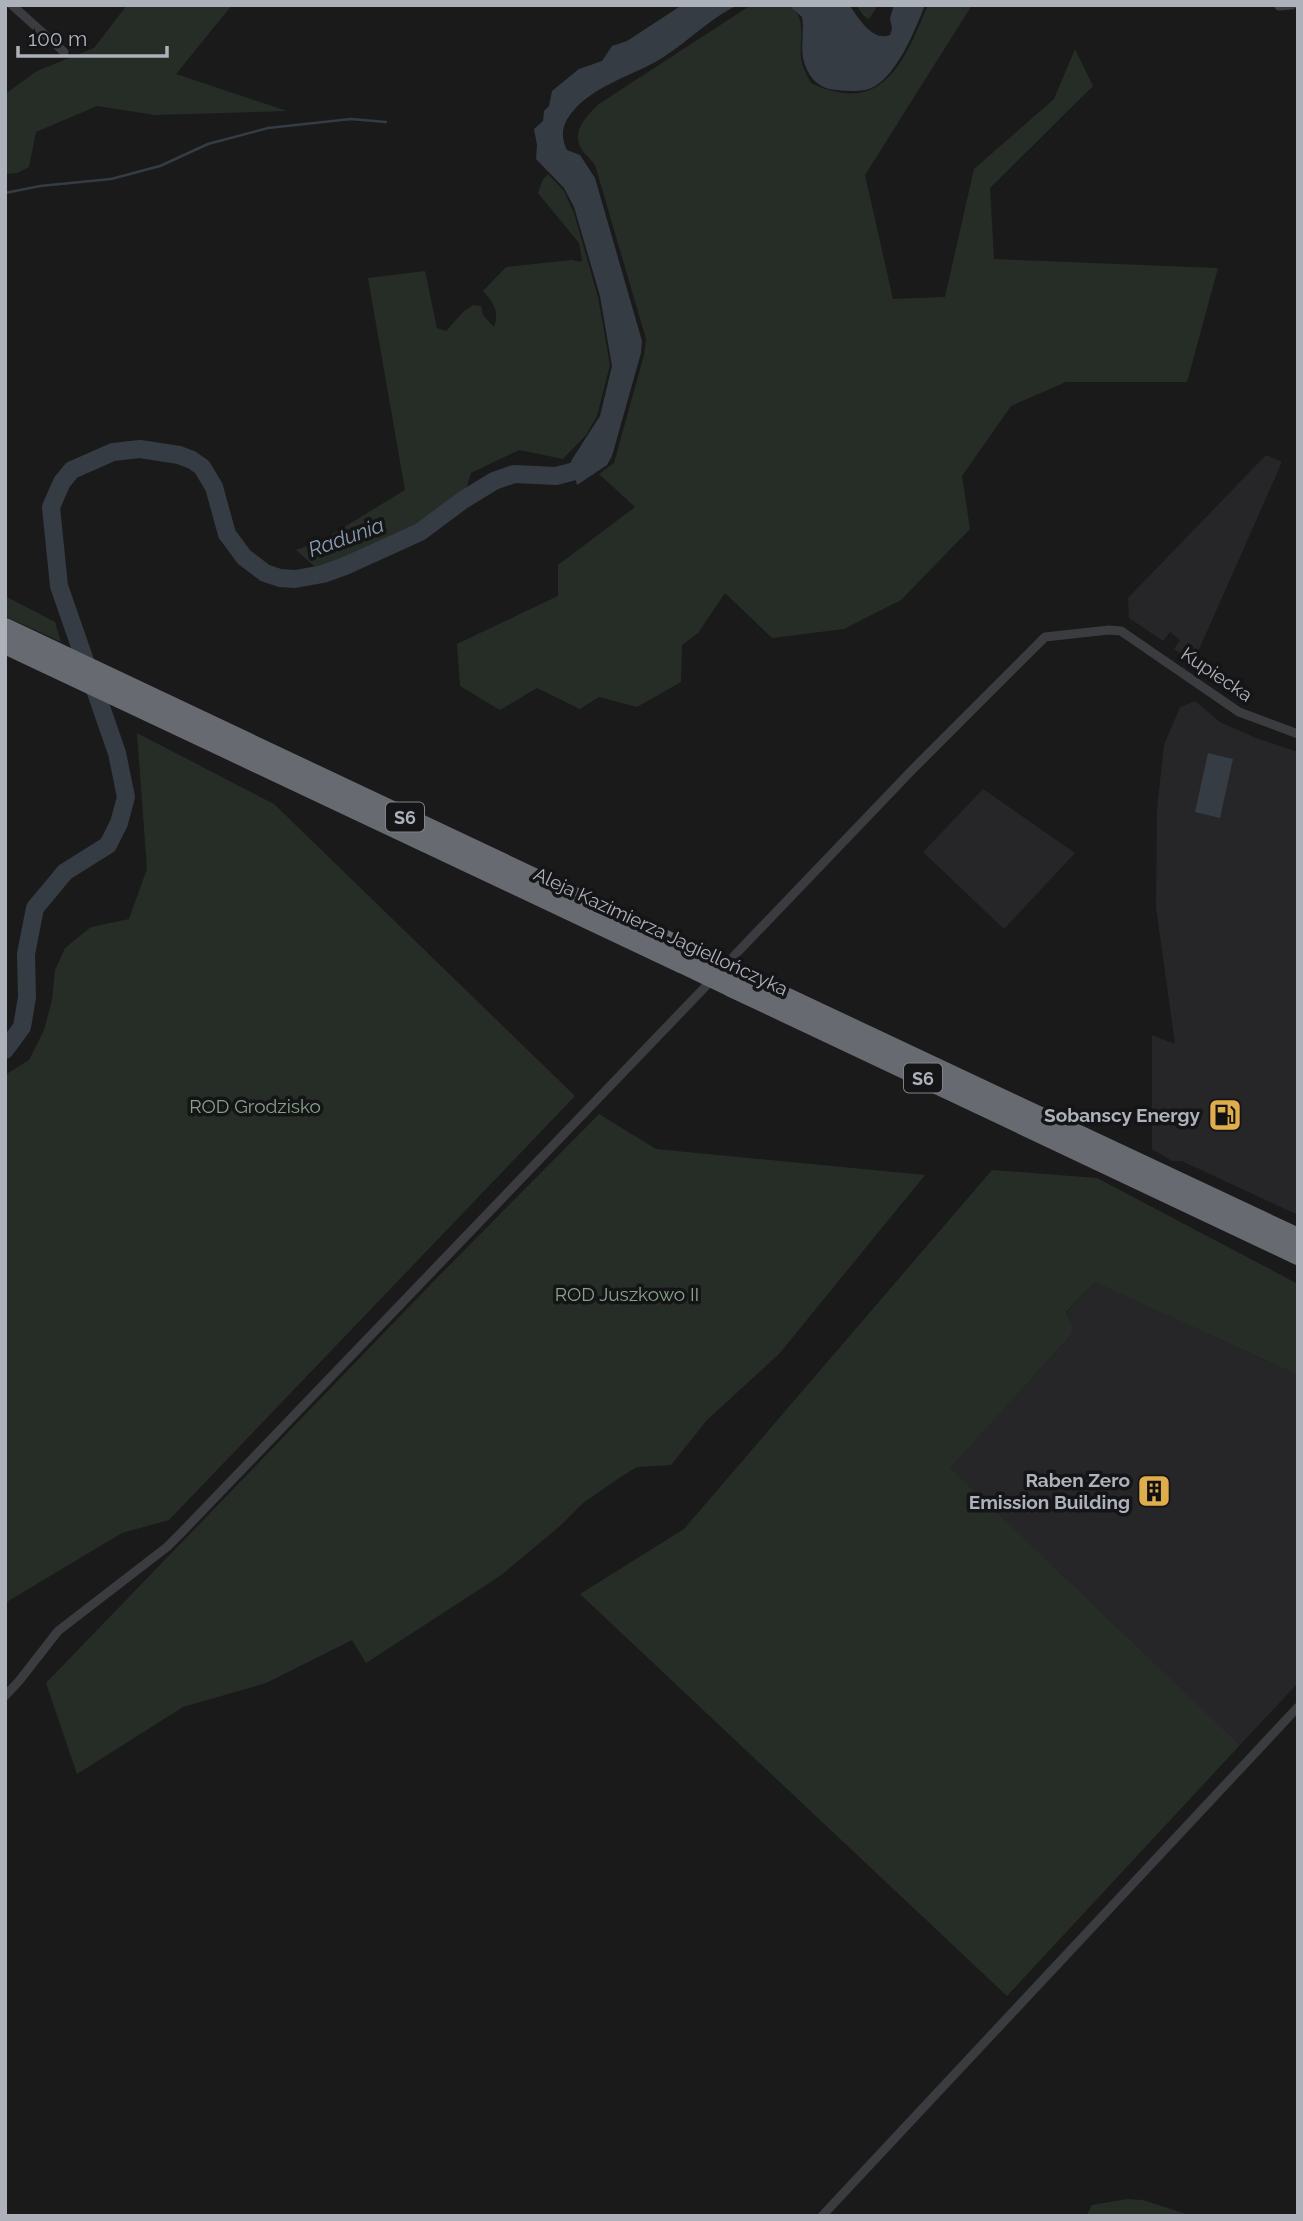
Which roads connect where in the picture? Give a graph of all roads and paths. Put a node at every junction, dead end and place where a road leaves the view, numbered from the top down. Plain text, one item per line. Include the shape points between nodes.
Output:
1 (12, 5) edge
2 (1292, 5) edge
3 (1279, 6) edge
4 (64, 52) dead end
5 (5, 627) edge
6 (5, 645) edge
7 (60, 663) junction
8 (1298, 734) edge
9 (687, 958) junction
10 (732, 958) dead end
11 (737, 982) junction
12 (706, 986) dead end
13 (1298, 1237) edge
14 (1298, 1256) edge
15 (5, 1696) edge
16 (1298, 1707) edge
17 (822, 2216) edge

1 - 4 street
2 - 3 street
5 - 7 highway, Aleja Kazimierza Jagiellończyka / S6
6 - 7 highway, Aleja Kazimierza Jagiellończyka / S6
7 - 9 highway, Aleja Kazimierza Jagiellończyka / S6 via 123,702
7 - 9 highway, Aleja Kazimierza Jagiellończyka / S6 via 117,681
8 - 10 street, Kupiecka via 1239,712 1121,631 1045,636
9 - 11 highway, Aleja Kazimierza Jagiellończyka / S6, bridge
11 - 13 highway, Aleja Kazimierza Jagiellończyka / S6
11 - 14 highway, Aleja Kazimierza Jagiellończyka / S6
12 - 15 street via 182,1532 58,1631
16 - 17 street

